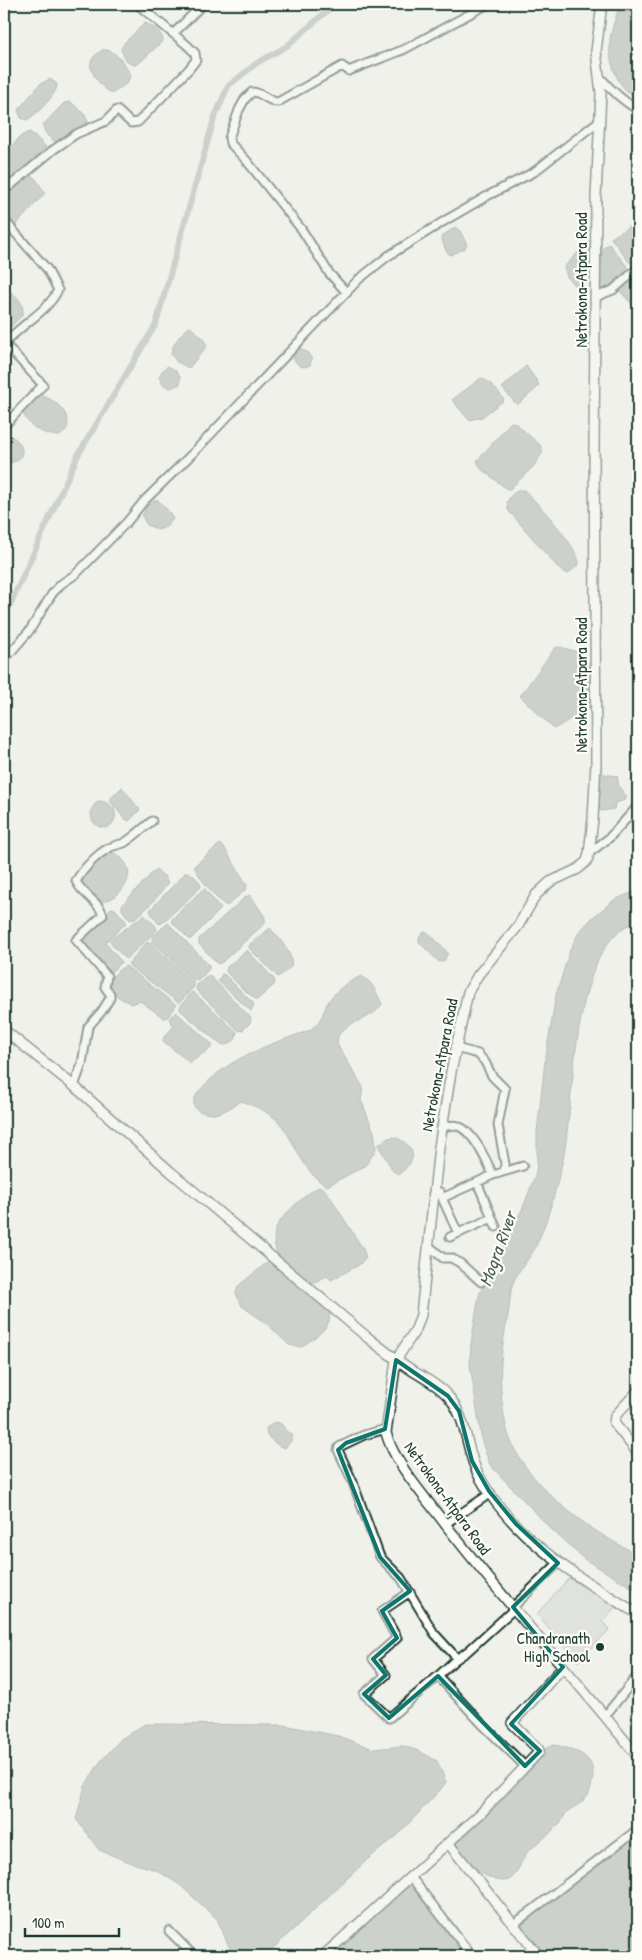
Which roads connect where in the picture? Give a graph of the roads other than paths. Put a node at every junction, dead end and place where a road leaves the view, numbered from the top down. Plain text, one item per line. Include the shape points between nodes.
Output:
1 (137, 4) edge
2 (203, 4) edge
3 (488, 4) edge
4 (602, 4) edge
5 (174, 34) junction
6 (600, 77) junction
7 (638, 110) edge
8 (600, 120) junction
9 (4, 191) edge
10 (4, 220) edge
11 (638, 268) edge
12 (347, 292) junction
13 (596, 297) junction
14 (4, 426) edge
15 (4, 660) edge
16 (638, 806) edge
17 (152, 820) dead end
18 (589, 853) junction
19 (4, 1030) edge
20 (456, 1048) junction
21 (74, 1086) junction
22 (442, 1126) junction
23 (523, 1166) dead end
24 (504, 1171) junction
25 (493, 1175) junction
26 (477, 1182) junction
27 (433, 1194) junction
28 (442, 1198) junction
29 (492, 1218) junction
30 (496, 1227) dead end
31 (458, 1233) junction
32 (450, 1237) dead end
33 (429, 1246) junction
34 (481, 1282) dead end
35 (396, 1360) junction
36 (638, 1391) edge
37 (386, 1429) junction
38 (638, 1454) edge
39 (491, 1494) junction
40 (445, 1524) junction
41 (558, 1563) junction
42 (410, 1592) junction
43 (514, 1608) junction
44 (638, 1614) edge
45 (454, 1660) junction
46 (563, 1667) junction
47 (638, 1675) edge
48 (438, 1676) junction
49 (605, 1716) junction
50 (638, 1757) edge
51 (525, 1766) junction
52 (638, 1829) edge
53 (448, 1843) junction
54 (411, 1877) junction
55 (514, 1924) junction
56 (169, 1931) dead end
57 (194, 1956) edge
58 (323, 1956) edge
59 (472, 1956) edge
60 (539, 1956) edge

1 - 5 street
2 - 5 street
3 - 12 street via 405,49 350,70 342,66 278,102 252,92 239,110 230,143 302,230 329,273
4 - 6 street, Netrokona-Atpara Road via 596,52
5 - 9 street via 195,53 196,60 138,122 132,123 116,110 106,121 76,134 53,150
6 - 7 street via 626,103
6 - 8 street, Netrokona-Atpara Road
8 - 12 street via 534,172 488,195 388,256
8 - 13 street, Netrokona-Atpara Road
10 - 14 street via 47,269 58,290 7,341 7,346 43,385
11 - 13 street via 613,290
12 - 15 street via 127,522 76,574 61,584 30,630
13 - 18 street, Netrokona-Atpara Road via 596,763
16 - 18 street via 609,838
17 - 21 street via 129,840 101,853 76,881 103,915 76,940 107,976 104,987 110,998 88,1027 82,1064
18 - 20 street, Netrokona-Atpara Road via 587,861 578,870 550,882 541,890 518,926 474,981 468,992
19 - 21 street
20 - 22 street, Netrokona-Atpara Road
20 - 24 street via 478,1054 505,1089 498,1125
21 - 35 street via 171,1172
22 - 25 street via 457,1125 468,1133
22 - 27 street, Netrokona-Atpara Road
23 - 24 street
24 - 25 street
25 - 26 street
26 - 28 street
26 - 29 street
27 - 28 street via 440,1192
27 - 33 street, Netrokona-Atpara Road
28 - 31 street
29 - 30 street
29 - 31 street
31 - 32 street
33 - 34 street via 443,1258 460,1263
33 - 35 street, Netrokona-Atpara Road via 420,1320
35 - 37 street, Netrokona-Atpara Road
35 - 39 street via 448,1396 458,1411 472,1461
36 - 38 street via 615,1416 614,1423
37 - 40 street, Netrokona-Atpara Road via 389,1443 410,1477
37 - 42 street via 346,1443 338,1450 380,1558 394,1570
39 - 40 street
39 - 41 street via 516,1524
40 - 43 street, Netrokona-Atpara Road
41 - 43 street
41 - 44 street
42 - 45 street via 434,1633 455,1656
42 - 48 street via 382,1611 397,1638 373,1659 386,1675 364,1694 388,1718
43 - 45 street
43 - 46 street, Netrokona-Atpara Road
45 - 48 street
46 - 49 street, Netrokona-Atpara Road
46 - 51 street via 512,1723 540,1750
47 - 49 street
48 - 51 street
49 - 50 street, Netrokona-Atpara Road
51 - 53 street
52 - 55 street
53 - 54 street
53 - 55 street
54 - 58 street
54 - 59 street
55 - 60 street
56 - 57 street

